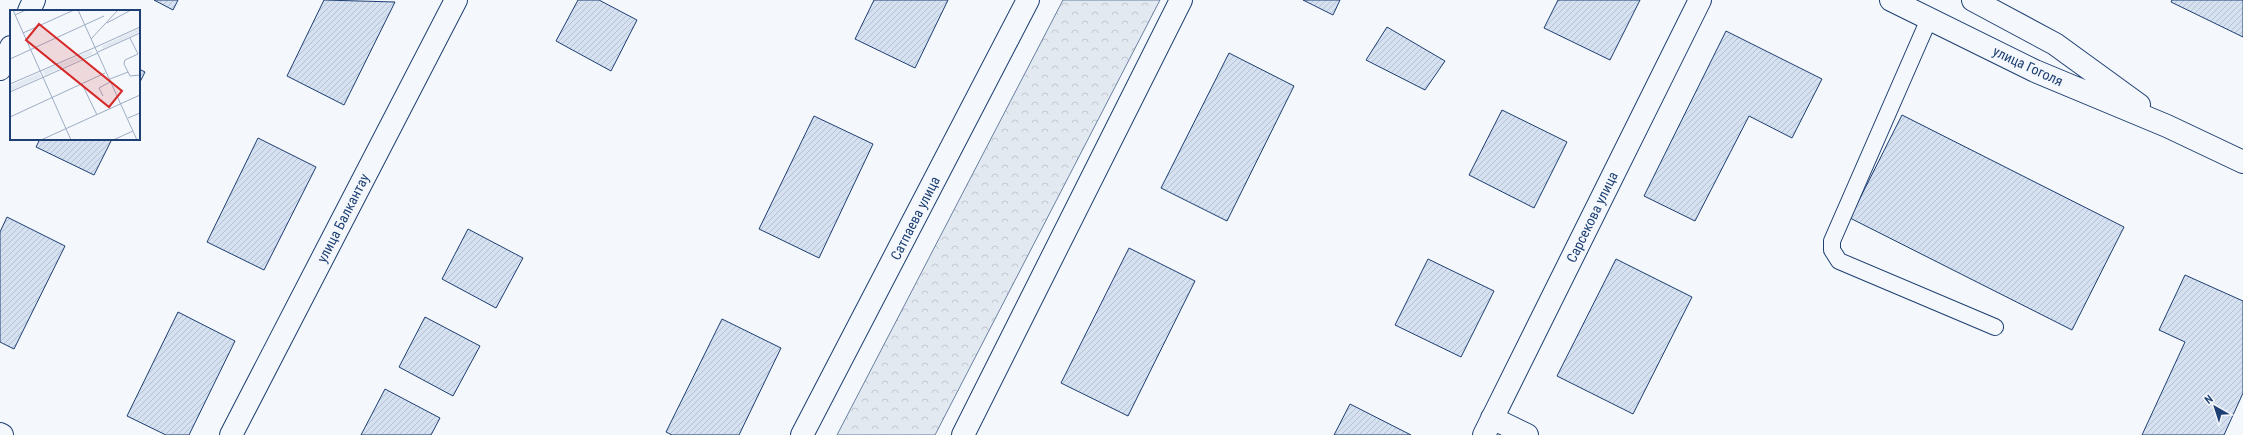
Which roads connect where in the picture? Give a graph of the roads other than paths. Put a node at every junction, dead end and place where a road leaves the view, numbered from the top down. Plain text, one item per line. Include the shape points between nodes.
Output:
1 (34, 0) edge
2 (456, 0) edge
3 (1028, 0) edge
4 (1181, 0) edge
5 (1700, 0) edge
6 (1891, 0) edge
7 (1973, 0) edge
8 (29, 10) edge
9 (1929, 19) junction
10 (10, 49) edge
11 (0, 69) edge
12 (2167, 126) junction
13 (2243, 162) edge
14 (1995, 327) dead end
15 (1488, 427) edge
16 (231, 435) edge
17 (802, 435) edge
18 (963, 435) edge
19 (1527, 435) edge

1 - 8 main road
2 - 16 main road, улица Балкантау
3 - 17 main road, Сатпаева улица
4 - 18 main road
5 - 15 main road, Сарсекова улица
6 - 9 main road, улица Гоголя
7 - 12 main road, улица Гоголя via 2055,44
9 - 12 main road, улица Гоголя via 2035,71
9 - 14 lane via 1832,241 1832,250 1839,261
10 - 11 main road
12 - 13 main road, улица Гоголя
15 - 19 main road

